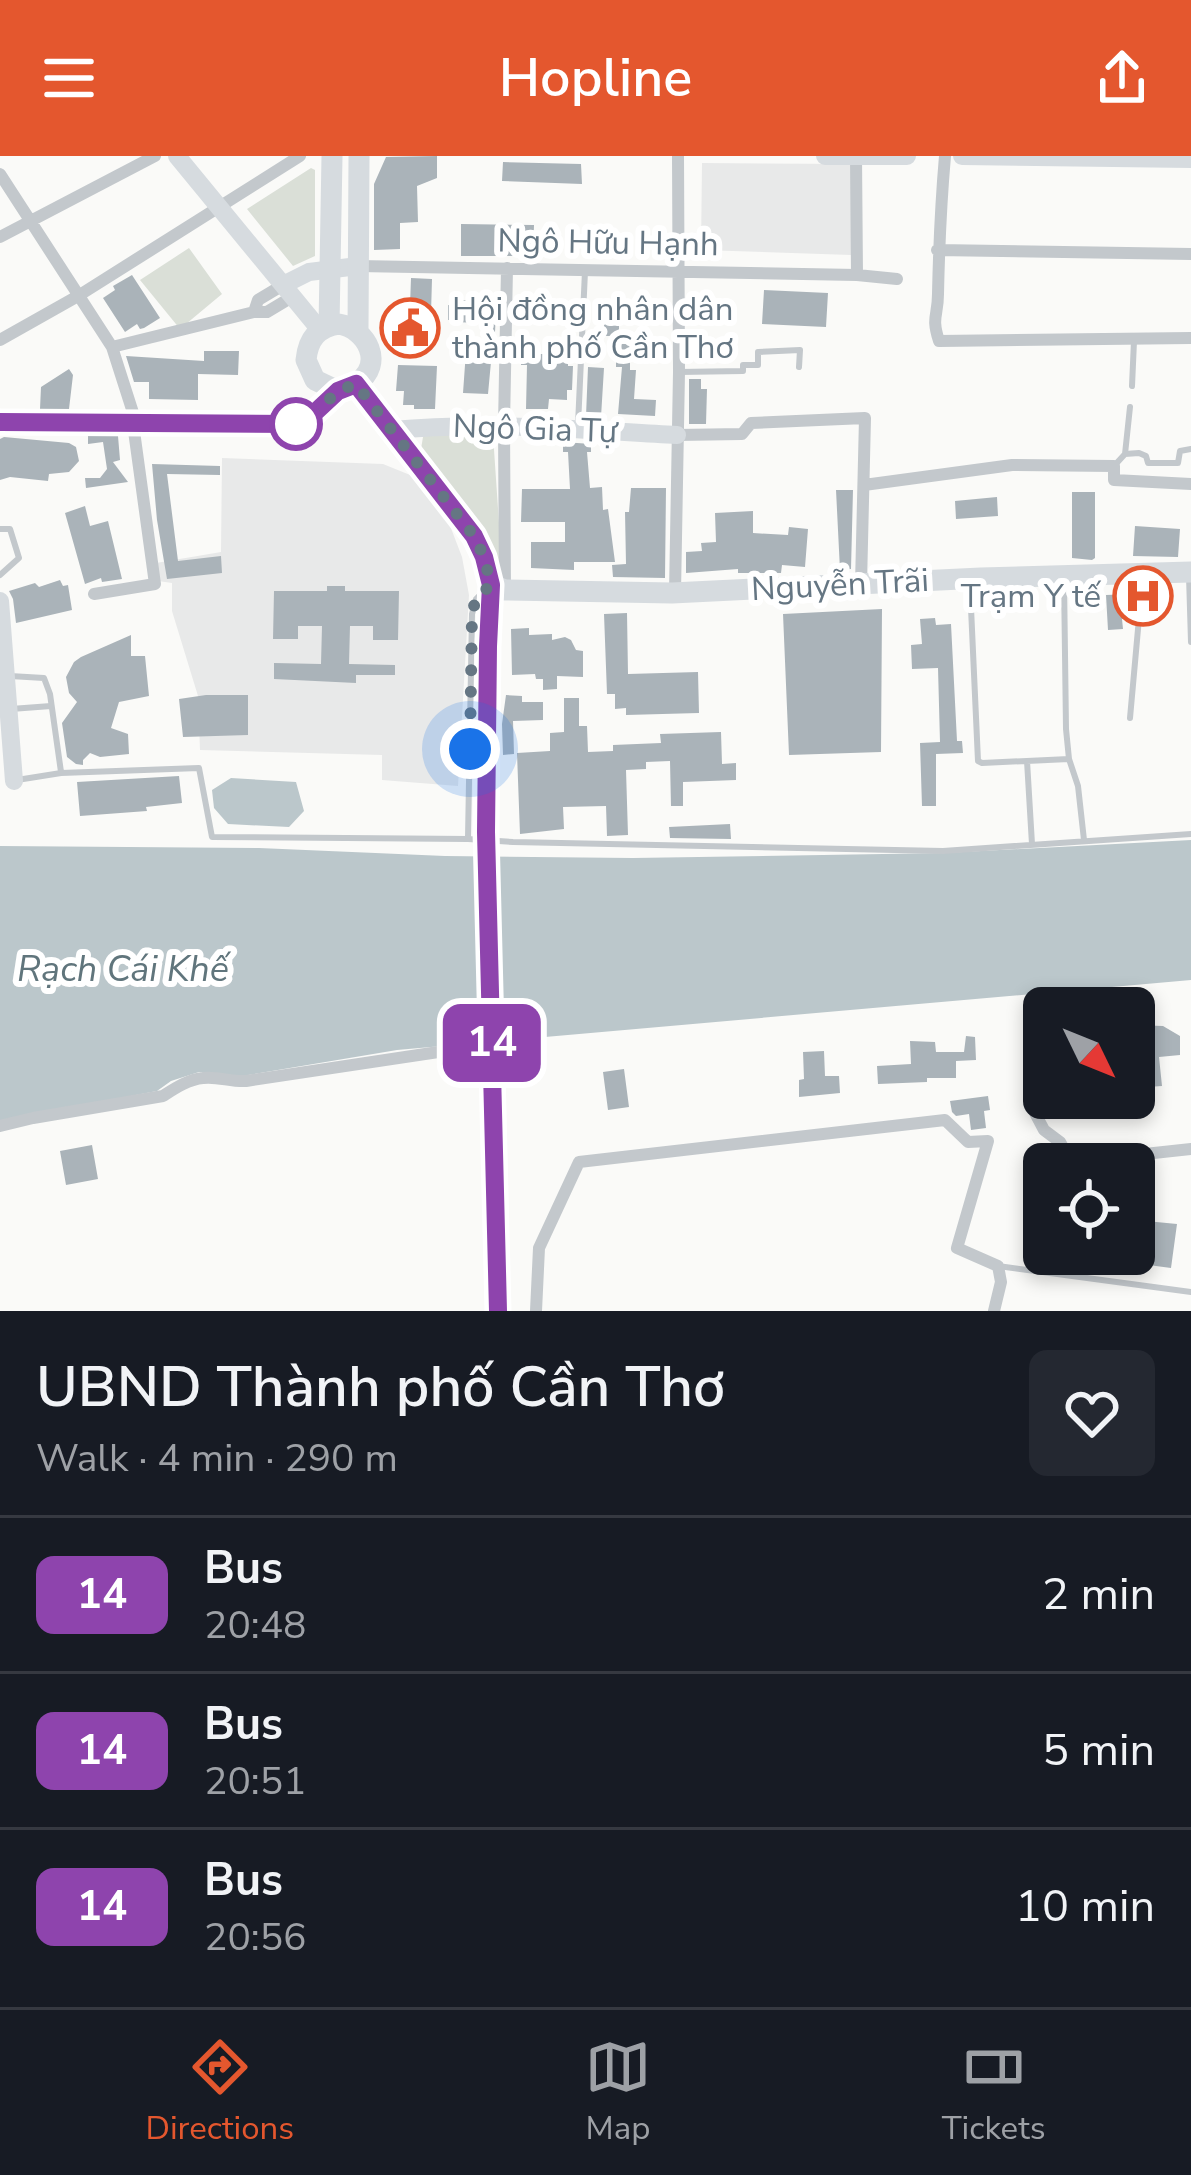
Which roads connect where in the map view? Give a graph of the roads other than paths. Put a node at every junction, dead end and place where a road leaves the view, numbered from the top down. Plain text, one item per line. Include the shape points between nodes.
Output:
1 (155, 156) edge
2 (177, 156) edge
3 (300, 156) edge
4 (332, 156) edge
5 (358, 156) edge
6 (679, 156) edge
7 (825, 156) edge
8 (907, 156) edge
9 (945, 156) edge
10 (962, 156) edge
11 (856, 157) edge
12 (1078, 157) edge
13 (1191, 159) edge
14 (0, 174) edge
15 (218, 207) junction
16 (30, 221) junction
17 (0, 237) edge
18 (937, 250) junction
19 (1191, 254) edge
20 (358, 266) junction
21 (330, 268) junction
22 (507, 268) junction
23 (585, 270) junction
24 (680, 272) junction
25 (862, 275) junction
26 (897, 279) dead end
27 (288, 291) junction
28 (78, 296) junction
29 (324, 328) junction
30 (358, 331) junction
31 (1134, 338) junction
32 (1191, 338) edge
33 (0, 340) edge
34 (112, 346) junction
35 (799, 367) dead end
36 (680, 372) junction
37 (1132, 386) dead end
38 (347, 388) junction
39 (1130, 407) dead end
40 (0, 422) edge
41 (136, 422) junction
42 (504, 425) junction
43 (578, 429) junction
44 (392, 430) junction
45 (677, 435) junction
46 (1191, 446) edge
47 (1125, 454) junction
48 (1148, 463) junction
49 (1114, 466) junction
50 (1148, 482) junction
51 (1191, 484) edge
52 (864, 485) junction
53 (0, 529) edge
54 (1190, 572) edge
55 (1149, 573) junction
56 (0, 575) edge
57 (1064, 575) junction
58 (970, 578) junction
59 (861, 584) junction
60 (498, 588) junction
61 (675, 593) junction
62 (94, 594) dead end
63 (0, 602) edge
64 (1191, 641) edge
65 (6, 676) junction
66 (52, 706) junction
67 (7, 710) junction
68 (1130, 718) dead end
69 (1069, 759) junction
70 (1027, 761) junction
71 (62, 773) junction
72 (14, 781) joint
73 (1191, 834) edge
74 (468, 839) junction
75 (1084, 840) junction
76 (1033, 844) junction
77 (458, 1063) dead end
78 (1038, 1119) edge
79 (0, 1126) edge
80 (1191, 1148) edge
81 (998, 1266) junction
82 (1191, 1292) edge
83 (497, 1311) edge
84 (536, 1311) edge
85 (994, 1311) edge

1 - 16 street
2 - 15 street
3 - 15 street
4 - 21 main road
5 - 20 main road
6 - 24 street
7 - 11 street
8 - 11 street
9 - 18 street
10 - 12 street
11 - 25 street
12 - 13 street
14 - 16 street
15 - 27 street
15 - 28 street
16 - 17 street
16 - 28 street
18 - 19 street
18 - 31 street via 933,323 940,341
20 - 21 street
20 - 22 street, Ngô Hữu Hạnh
20 - 30 main road
21 - 27 street via 309,272
21 - 29 main road
22 - 23 street, Ngô Hữu Hạnh
22 - 42 street
23 - 24 street, Ngô Hữu Hạnh
23 - 43 lane
24 - 25 street, Ngô Hữu Hạnh
24 - 36 street
25 - 26 street, Ngô Hữu Hạnh
27 - 29 street
27 - 34 street via 267,312
28 - 33 street
28 - 34 street
29 - 30 main road
29 - 38 main road via 307,349 309,371
30 - 38 main road via 371,358
31 - 32 street
31 - 37 lane
34 - 41 street
35 - 36 lane via 800,350 758,352 758,364 743,371
36 - 45 street
38 - 41 street via 296,424
38 - 44 main road
39 - 47 lane
40 - 41 street
41 - 62 street via 154,584
42 - 43 street, Ngô Gia Tự
42 - 44 street, Ngô Gia Tự
42 - 60 street
43 - 45 street, Ngô Gia Tự
44 - 60 main road via 474,536
45 - 52 street via 866,418
45 - 61 street
46 - 48 lane via 1178,463
47 - 48 lane via 1139,453
47 - 49 lane
48 - 50 lane
49 - 50 street via 1114,480
49 - 52 street via 1012,465
50 - 51 street
52 - 59 street
53 - 56 lane via 10,529 20,558
54 - 55 main road, Nguyễn Trãi
54 - 64 lane
55 - 57 main road, Nguyễn Trãi
55 - 68 lane
57 - 58 main road, Nguyễn Trãi
57 - 69 lane
58 - 59 main road, Nguyễn Trãi
58 - 70 lane via 977,759
59 - 61 main road, Nguyễn Trãi
60 - 61 main road, Nguyễn Trãi
60 - 74 lane via 476,598 472,614
60 - 83 street via 488,646 486,832
63 - 65 street
65 - 66 lane via 44,678
65 - 67 street
66 - 67 lane
66 - 71 lane
67 - 72 street
69 - 70 lane
69 - 75 lane
70 - 76 lane
71 - 72 lane
71 - 74 lane via 199,768 212,837
73 - 75 lane
74 - 76 lane via 943,851
75 - 76 lane
77 - 79 street via 445,1051 246,1081 202,1078 164,1096
78 - 80 street via 1071,1162
81 - 82 lane
81 - 84 street via 957,1248 988,1141 968,1142 945,1120 579,1162 539,1248
81 - 85 street

